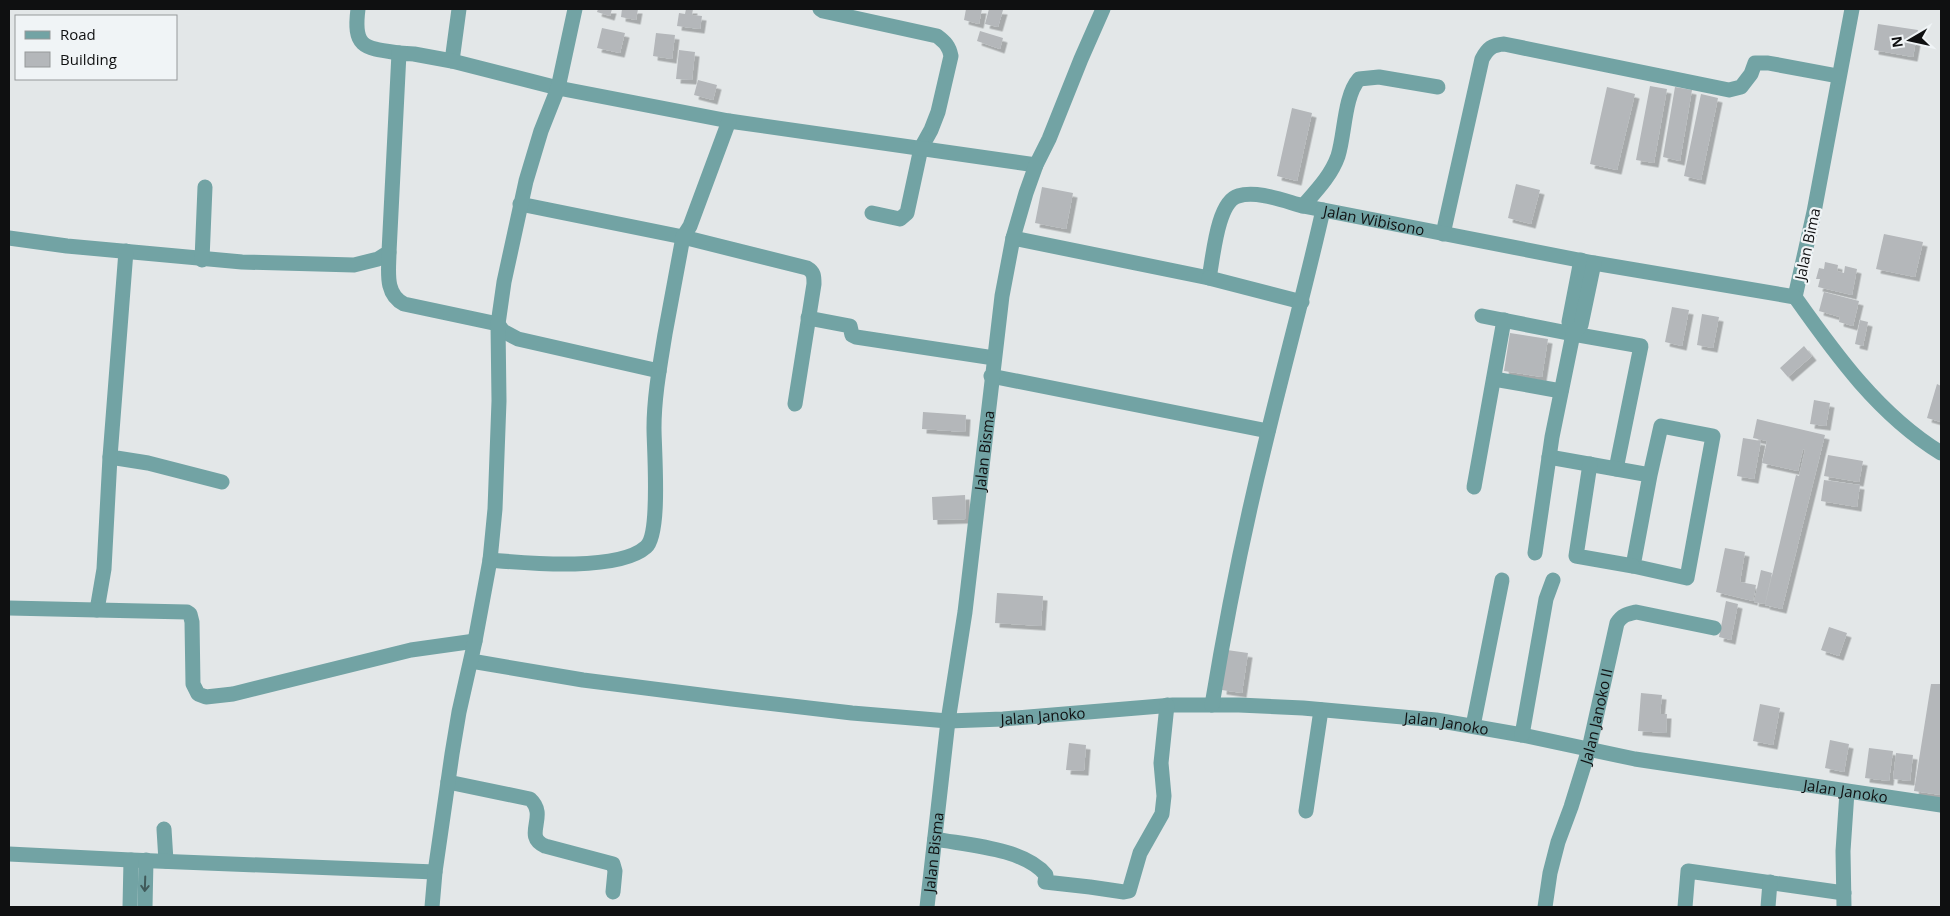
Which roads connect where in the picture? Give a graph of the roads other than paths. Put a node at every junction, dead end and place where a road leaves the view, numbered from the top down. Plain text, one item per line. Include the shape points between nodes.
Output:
1 (358, 9) edge
2 (460, 9) edge
3 (575, 9) edge
4 (820, 9) edge
5 (1103, 9) edge
6 (1852, 9) edge
7 (399, 53) junction
8 (452, 61) junction
9 (1838, 76) junction
10 (1438, 86) dead end
11 (558, 88) junction
12 (729, 121) junction
13 (921, 148) junction
14 (1036, 165) junction
15 (205, 187) dead end
16 (520, 204) junction
17 (1303, 206) junction
18 (1323, 210) junction
19 (872, 213) dead end
20 (1443, 234) junction
21 (683, 237) junction
22 (9, 238) edge
23 (1013, 238) junction
24 (126, 251) junction
25 (389, 252) junction
26 (202, 260) junction
27 (1587, 262) junction
28 (1209, 278) junction
29 (1795, 297) junction
30 (1302, 302) junction
31 (1482, 316) dead end
32 (808, 318) junction
33 (1504, 320) junction
34 (498, 324) junction
35 (1573, 334) junction
36 (994, 358) junction
37 (659, 371) junction
38 (992, 376) junction
39 (1494, 379) junction
40 (1561, 391) junction
41 (795, 404) dead end
42 (1268, 432) junction
43 (1941, 453) edge
44 (110, 457) junction
45 (1549, 457) junction
46 (1590, 464) junction
47 (1616, 469) junction
48 (1650, 475) junction
49 (222, 482) dead end
50 (1474, 487) dead end
51 (1535, 553) dead end
52 (490, 560) junction
53 (1633, 566) junction
54 (1502, 580) dead end
55 (1552, 580) dead end
56 (9, 608) edge
57 (97, 610) junction
58 (1714, 628) dead end
59 (475, 641) junction
60 (471, 661) junction
61 (1168, 705) junction
62 (1212, 705) junction
63 (1321, 710) junction
64 (948, 720) junction
65 (1473, 726) junction
66 (1522, 735) junction
67 (1589, 749) junction
68 (448, 782) junction
69 (1847, 792) junction
70 (1941, 806) edge
71 (1306, 811) dead end
72 (164, 829) dead end
73 (935, 840) junction
74 (9, 854) edge
75 (131, 860) junction
76 (146, 860) junction
77 (166, 861) junction
78 (435, 872) junction
79 (1770, 882) junction
80 (613, 892) dead end
81 (1844, 900) edge
82 (130, 907) edge
83 (144, 907) edge
84 (432, 907) edge
85 (927, 907) edge
86 (1545, 907) edge
87 (1685, 907) edge
88 (1768, 907) edge

1 - 7 street via 356,35 361,42 366,47
2 - 8 street
3 - 11 street
4 - 13 street via 937,36 950,48 938,112
5 - 14 street, Jalan Bisma
6 - 9 street, Jalan Bima
7 - 8 street
7 - 25 street
8 - 11 street
9 - 20 street via 1755,63 1741,87 1729,90 1504,44 1495,45 1487,49 1482,59
9 - 29 street, Jalan Bima
10 - 17 street via 1379,77 1359,79 1349,101 1342,140 1331,173
11 - 12 street
11 - 16 street via 541,131
12 - 13 street
12 - 21 street
13 - 14 street
13 - 19 street via 904,217
14 - 23 street, Jalan Bisma
15 - 26 street
16 - 21 street
16 - 34 street
17 - 18 street, Jalan Wibisono
17 - 28 street, Jalan Wibisono via 1258,196 1234,197 1221,216
18 - 20 street, Jalan Wibisono
18 - 30 street
20 - 27 street, Jalan Wibisono
21 - 32 street via 807,268 814,274
21 - 37 street
22 - 24 street
23 - 28 street
23 - 36 street, Jalan Bisma
24 - 26 street
24 - 44 street
25 - 26 street via 378,260 354,265
25 - 34 street via 390,288 400,302
27 - 29 street, Jalan Wibisono
27 - 35 street via 1581,324
28 - 30 street
29 - 43 street, Jalan Bima via 1874,399
30 - 42 street
31 - 33 street
32 - 36 street via 850,326 852,335 856,337
32 - 41 street
33 - 35 street
33 - 39 street
34 - 37 street via 503,331 518,339
34 - 52 street via 497,470
35 - 40 street
35 - 47 street via 1641,346
36 - 38 street, Jalan Bisma
37 - 52 street via 654,429 654,517 649,544 637,553 615,560 555,565
38 - 42 street
38 - 64 street, Jalan Bisma via 965,612
39 - 40 street
39 - 50 street
40 - 45 street
42 - 62 street
44 - 49 street
44 - 57 street via 104,569
45 - 46 street
45 - 51 street
46 - 47 street
46 - 53 street via 1576,556
47 - 48 street
48 - 53 street
48 - 53 street via 1661,426 1713,436 1688,578
52 - 59 street
54 - 65 street
55 - 66 street
56 - 57 street
57 - 59 street via 190,614 194,684 198,694 206,697 248,690 411,650
58 - 67 street, Jalan Janoko II via 1646,613 1621,617 1614,630
59 - 60 street
60 - 64 street, Jalan Janoko via 583,680 732,699
60 - 68 street
61 - 62 street, Jalan Janoko
61 - 64 street, Jalan Janoko via 1003,719
61 - 73 street via 1160,763 1164,796 1162,814 1140,853 1129,891 1045,882 1046,875 1040,869 1007,852
62 - 63 street, Jalan Janoko
63 - 65 street, Jalan Janoko
63 - 71 street
64 - 73 street, Jalan Bisma
65 - 66 street, Jalan Janoko
66 - 67 street, Jalan Janoko
67 - 69 street, Jalan Janoko
67 - 86 street, Jalan Janoko II via 1558,842
68 - 78 street
68 - 80 street via 530,799 538,811 535,831 538,843 613,864
69 - 70 street, Jalan Janoko
69 - 81 street
72 - 77 street
73 - 85 street, Jalan Bisma
74 - 75 street
75 - 76 street
75 - 82 street
76 - 77 street
76 -> 83 street
77 - 78 street
78 - 84 street
79 - 81 street
79 - 87 street via 1688,871
79 - 88 street

